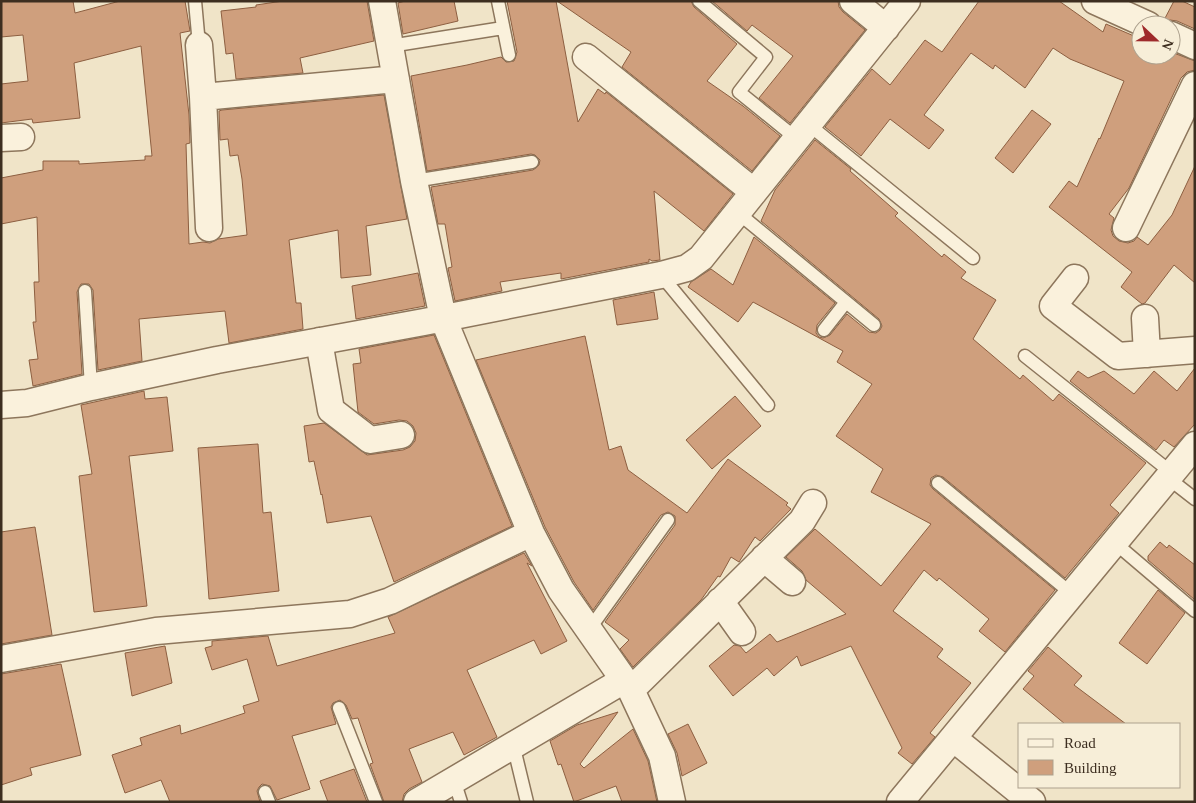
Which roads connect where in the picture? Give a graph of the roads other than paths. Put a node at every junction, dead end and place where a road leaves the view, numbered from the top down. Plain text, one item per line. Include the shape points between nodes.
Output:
1 (195, 1) edge
2 (382, 1) edge
3 (498, 1) edge
4 (699, 1) edge
5 (853, 1) edge
6 (907, 1) edge
7 (1095, 1) edge
8 (1131, 17) edge
9 (503, 28) junction
10 (886, 28) junction
11 (1181, 40) edge
12 (200, 45) joint
13 (390, 46) junction
14 (1195, 46) edge
15 (509, 55) dead end
16 (586, 57) dead end
17 (396, 79) junction
18 (1195, 85) edge
19 (204, 97) junction
20 (803, 131) junction
21 (532, 162) dead end
22 (414, 181) junction
23 (754, 192) junction
24 (737, 212) junction
25 (209, 228) dead end
26 (1126, 228) dead end
27 (973, 258) dead end
28 (662, 275) junction
29 (1076, 278) dead end
30 (85, 291) dead end
31 (846, 302) junction
32 (443, 318) junction
33 (1145, 318) dead end
34 (874, 325) dead end
35 (824, 330) dead end
36 (319, 341) junction
37 (1195, 350) edge
38 (1147, 354) junction
39 (1025, 356) dead end
40 (91, 387) junction
41 (1, 405) edge
42 (768, 405) dead end
43 (401, 435) dead end
44 (1195, 445) edge
45 (1170, 476) junction
46 (938, 483) dead end
47 (1195, 498) edge
48 (812, 503) dead end
49 (668, 520) dead end
50 (531, 533) junction
51 (1115, 543) junction
52 (764, 558) junction
53 (792, 582) dead end
54 (1072, 594) junction
55 (720, 601) junction
56 (1195, 611) edge
57 (588, 631) junction
58 (742, 632) dead end
59 (1, 659) edge
60 (627, 685) junction
61 (339, 708) dead end
62 (953, 738) junction
63 (513, 744) junction
64 (457, 791) edge
65 (376, 802) edge
66 (417, 802) edge
67 (527, 802) edge
68 (672, 802) edge
69 (900, 802) edge
70 (1032, 802) edge

1 - 12 lane
2 - 13 street
3 - 9 lane
4 - 20 lane via 766,57 739,92
5 - 10 street
6 - 10 street
7 - 8 street
9 - 13 lane
9 - 15 lane
10 - 20 street
11 - 14 street
12 - 19 street
13 - 17 street
16 - 23 street
17 - 19 street
17 - 22 street
18 - 26 street
19 - 25 street
20 - 23 street
20 - 27 lane
21 - 22 lane
22 - 32 street
23 - 24 street
24 - 28 street via 701,258 687,268
24 - 31 lane
28 - 32 street
28 - 42 lane
29 - 38 street via 1053,306 1118,356
30 - 40 lane
31 - 34 lane
31 - 35 lane
32 - 36 street
32 - 50 street
33 - 38 street
36 - 40 street
36 - 43 street via 331,410 370,440
37 - 38 street
39 - 45 lane
40 - 41 street via 28,404
44 - 45 street
45 - 47 lane
45 - 51 street
46 - 54 lane
48 - 52 street via 802,521
49 - 57 lane
50 - 57 street via 561,590
50 - 59 street via 390,601 350,614 156,631
51 - 54 street
51 - 56 lane
52 - 53 street
52 - 55 street
54 - 62 street
55 - 58 street
55 - 60 street
57 - 60 street
60 - 63 street
60 - 68 street via 662,756
61 - 65 lane
62 - 69 street
62 - 70 street
63 - 64 street
63 - 67 lane
64 - 66 street

